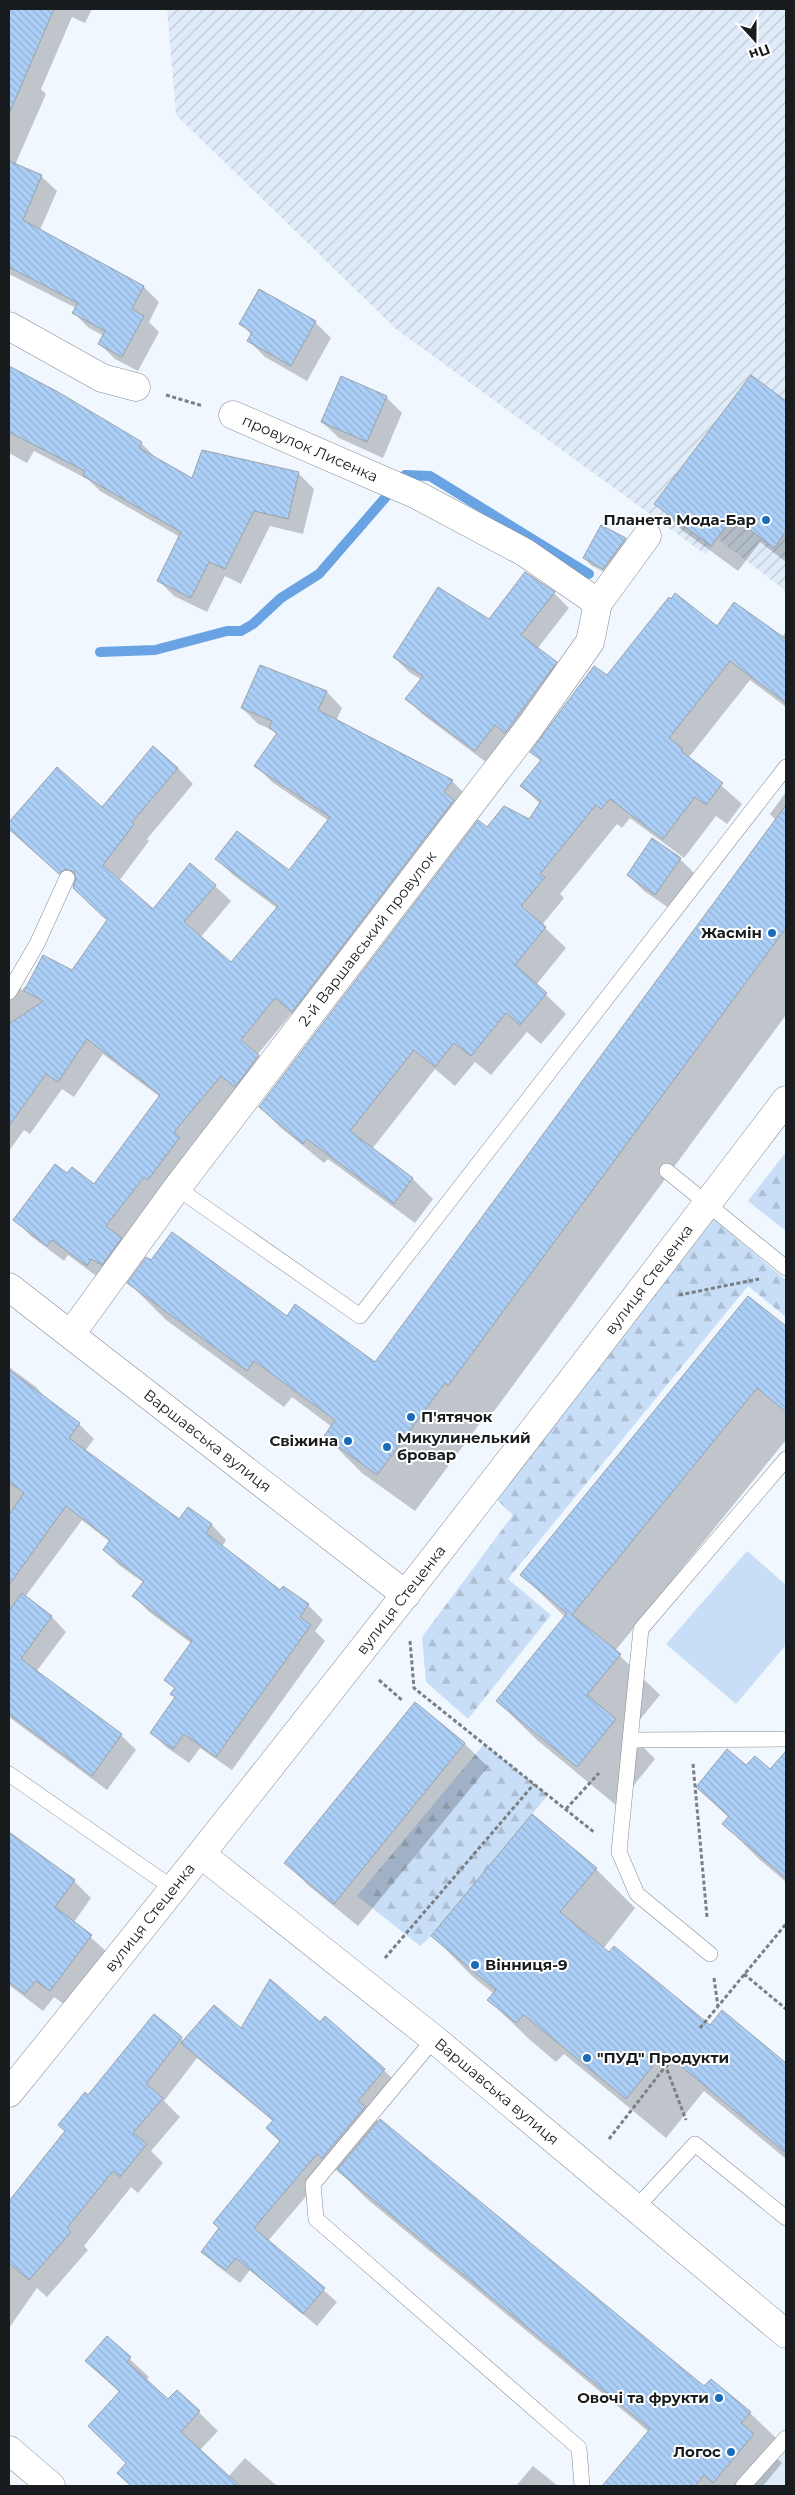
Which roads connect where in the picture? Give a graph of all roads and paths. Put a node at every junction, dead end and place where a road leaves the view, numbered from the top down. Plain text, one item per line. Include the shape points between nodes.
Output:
1 (9, 326) edge
2 (136, 387) joint
3 (233, 415) joint
4 (647, 536) dead end
5 (598, 603) junction
6 (786, 767) edge
7 (67, 878) dead end
8 (9, 992) edge
9 (782, 1109) edge
10 (666, 1171) dead end
11 (177, 1188) junction
12 (707, 1204) junction
13 (786, 1268) edge
14 (768, 1277) dead end
15 (9, 1288) edge
16 (678, 1295) dead end
17 (71, 1334) junction
18 (786, 1459) edge
19 (406, 1595) junction
20 (410, 1639) dead end
21 (786, 1739) edge
22 (630, 1740) junction
23 (691, 1741) junction
24 (9, 1774) edge
25 (534, 1784) junction
26 (566, 1809) junction
27 (619, 1852) junction
28 (202, 1855) junction
29 (174, 1889) junction
30 (786, 1924) edge
31 (710, 1954) junction
32 (744, 1974) junction
33 (365, 1982) junction
34 (718, 2007) junction
35 (786, 2009) edge
36 (700, 2028) dead end
37 (434, 2039) junction
38 (672, 2059) dead end
39 (666, 2067) junction
40 (9, 2094) edge
41 (609, 2139) dead end
42 (695, 2144) junction
43 (636, 2208) junction
44 (786, 2218) edge
45 (786, 2334) edge
46 (786, 2438) edge
47 (9, 2450) edge
48 (51, 2486) edge
49 (582, 2486) edge
50 (743, 2486) edge

1 - 2 street via 102,378
2 - 3 path, провулок Лисенка
3 - 5 street, провулок Лисенка via 417,495 524,552
4 - 5 street, 2-й Варшавський провулок
5 - 11 street, 2-й Варшавський провулок via 590,642
6 - 11 lane via 360,1316
7 - 8 lane via 37,944
9 - 12 street, вулиця Стеценка
10 - 12 lane
11 - 17 street, 2-й Варшавський провулок
12 - 13 lane
12 - 19 street, вулиця Стеценка
14 - 16 path
15 - 17 street, Варшавська вулиця
17 - 19 street, Варшавська вулиця
18 - 22 lane via 640,1629
19 - 28 street, вулиця Стеценка
20 - 25 path via 414,1688
21 - 23 lane
22 - 23 lane
22 - 26 path
22 - 27 lane
23 - 31 path
24 - 29 lane
25 - 26 path
25 - 33 path
26 - 27 path
27 - 31 lane via 638,1894
28 - 29 street, вулиця Стеценка
28 - 33 street, Варшавська вулиця
29 - 40 street, вулиця Стеценка
30 - 32 path
31 - 34 path
32 - 34 path
32 - 35 path
33 - 37 street, Варшавська вулиця
34 - 36 path
37 - 43 street, Варшавська вулиця
37 - 49 lane via 313,2184 316,2219 579,2448
38 - 39 path
39 - 41 path
39 - 42 path
42 - 43 lane
42 - 44 lane
43 - 45 street, Варшавська вулиця
46 - 50 lane
47 - 48 street

